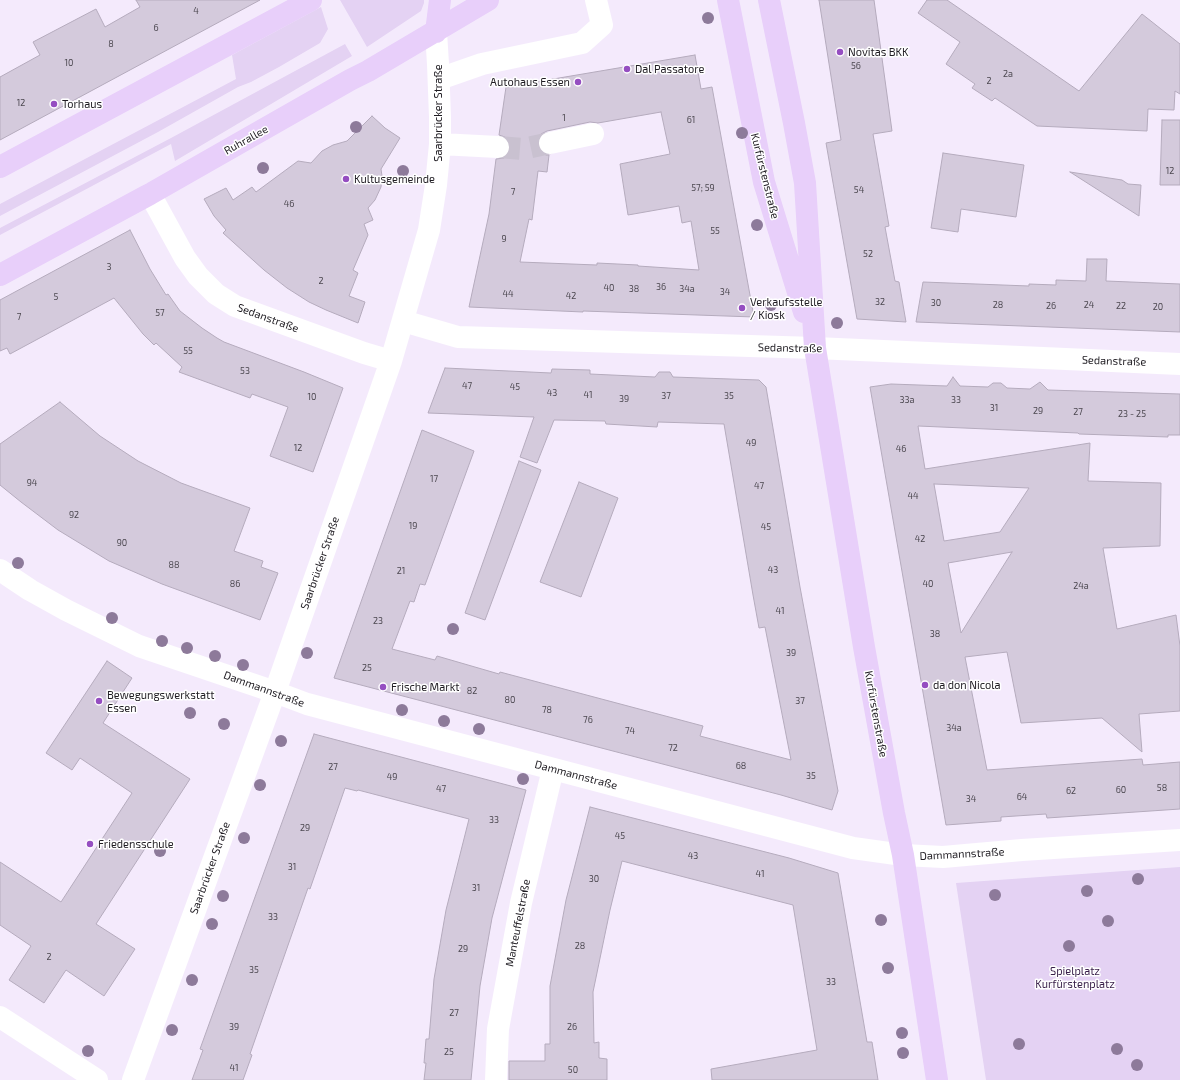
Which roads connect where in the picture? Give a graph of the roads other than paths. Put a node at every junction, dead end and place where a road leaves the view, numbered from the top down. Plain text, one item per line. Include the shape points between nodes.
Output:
1 (311, 0) edge
2 (440, 0) edge
3 (488, 0) edge
4 (596, 0) edge
5 (728, 0) edge
6 (769, 0) edge
7 (436, 32) junction
8 (439, 79) junction
9 (593, 134) dead end
10 (550, 143) tunnel mouth
11 (440, 144) junction
12 (498, 147) tunnel mouth
13 (0, 166) edge
14 (150, 194) junction
15 (0, 274) edge
16 (403, 321) junction
17 (815, 348) junction
18 (391, 361) junction
19 (1180, 364) edge
20 (0, 570) edge
21 (275, 692) junction
22 (553, 769) junction
23 (1180, 840) edge
24 (903, 856) junction
25 (0, 1017) edge
26 (96, 1080) edge
27 (133, 1080) edge
28 (496, 1080) edge
29 (937, 1080) edge

1 - 13 main road
2 - 7 main road
3 - 7 main road, Ruhrallee
4 - 8 street via 602,26 582,43 482,64
5 - 17 main road, Kurfürstenstraße via 764,182
6 - 17 main road, Kurfürstenstraße via 805,183
7 - 8 street, Saarbrücker Straße
7 - 14 main road, Ruhrallee
8 - 11 street, Saarbrücker Straße
9 - 10 street
11 - 12 street
11 - 16 street, Saarbrücker Straße via 429,230
14 - 15 main road, Ruhrallee
14 - 18 street, Sedanstraße via 185,258 216,294 235,306
16 - 17 street, Sedanstraße via 458,337
16 - 18 street, Saarbrücker Straße
17 - 19 street, Sedanstraße
17 - 24 main road, Kurfürstenstraße via 864,647
18 - 21 street, Saarbrücker Straße
20 - 21 street, Dammannstraße via 66,610 139,646
21 - 22 street, Dammannstraße via 307,704
21 - 27 street, Saarbrücker Straße
22 - 24 street, Dammannstraße via 853,848
22 - 28 street, Manteuffelstraße via 521,903 498,1029
23 - 24 street, Dammannstraße via 944,857
24 - 29 main road, Kurfürstenstraße
25 - 26 street

